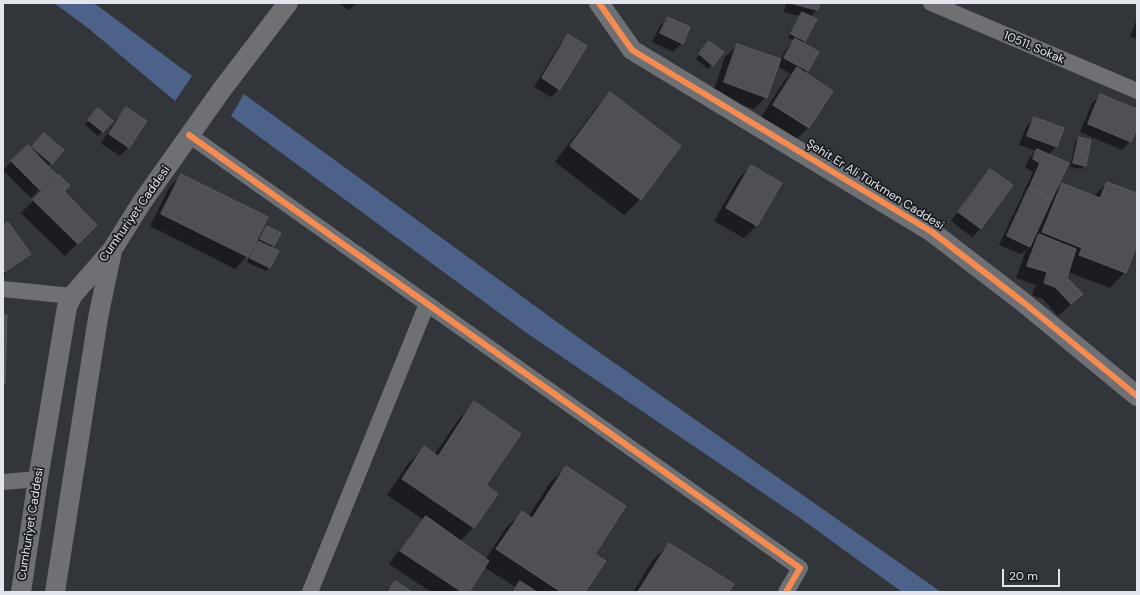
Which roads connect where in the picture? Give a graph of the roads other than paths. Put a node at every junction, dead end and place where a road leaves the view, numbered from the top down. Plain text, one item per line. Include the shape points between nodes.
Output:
1 (288, 3) edge
2 (598, 3) edge
3 (931, 3) edge
4 (1137, 91) edge
5 (189, 136) junction
6 (112, 250) junction
7 (3, 289) edge
8 (72, 296) junction
9 (427, 304) junction
10 (1137, 396) edge
11 (38, 479) junction
12 (3, 482) edge
13 (21, 592) edge
14 (55, 592) edge
15 (310, 592) edge
16 (786, 592) edge

1 - 5 street, Cumhuriyet Caddesi
2 - 10 street, Şehit Er Ali Türkmen Caddesi via 632,50 932,232 1023,302
3 - 4 street, 10511. Sokak
5 - 6 street, Cumhuriyet Caddesi via 142,202
5 - 9 street
6 - 8 street, Cumhuriyet Caddesi
6 - 14 street via 98,318
7 - 8 street
8 - 11 street, Cumhuriyet Caddesi via 67,307
9 - 15 street
9 - 16 street via 800,568
11 - 12 street
11 - 13 street, Cumhuriyet Caddesi

